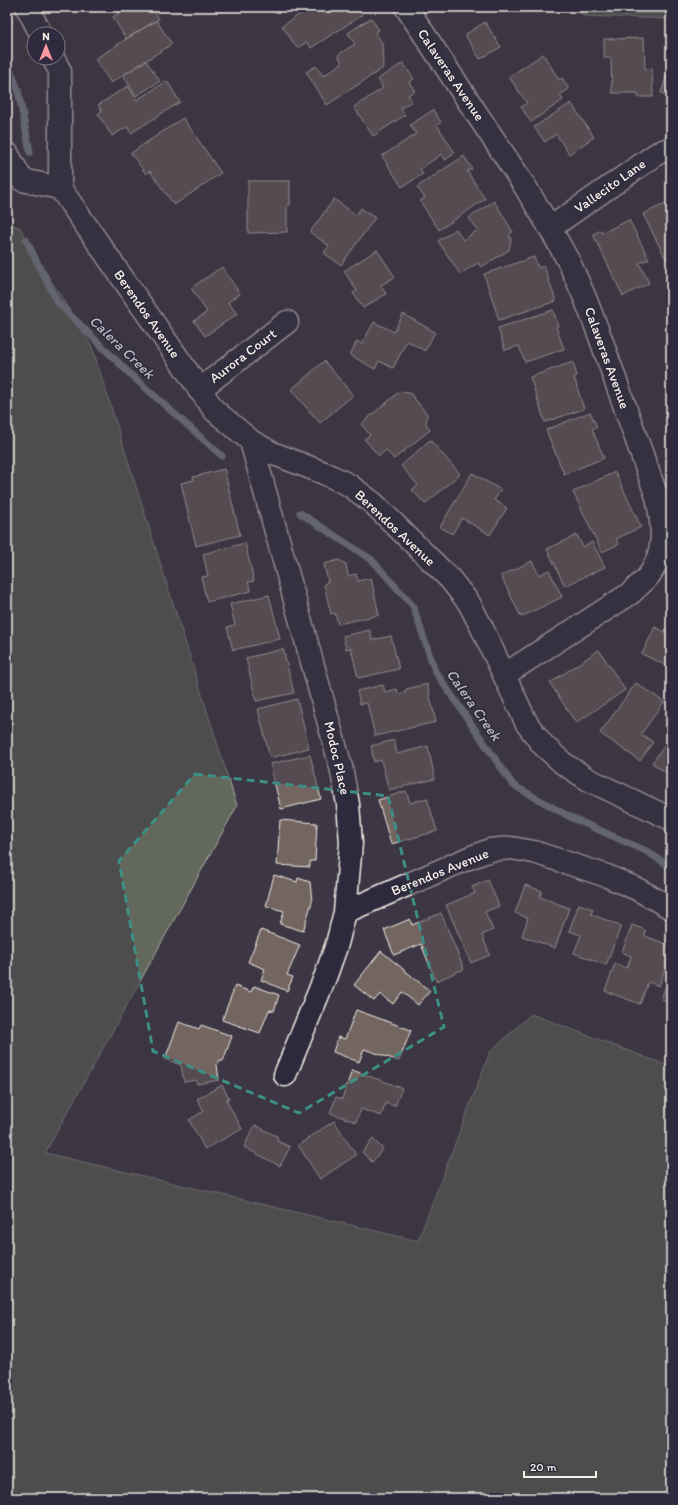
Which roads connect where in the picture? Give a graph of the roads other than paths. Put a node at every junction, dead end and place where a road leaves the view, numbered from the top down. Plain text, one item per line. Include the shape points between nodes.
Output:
1 (27, 7) edge
2 (406, 7) edge
3 (37, 26) edge
4 (57, 66) edge
5 (671, 148) edge
6 (7, 153) edge
7 (60, 188) junction
8 (550, 228) junction
9 (287, 322) dead end
10 (198, 390) junction
11 (251, 441) junction
12 (504, 675) junction
13 (671, 819) edge
14 (671, 908) edge
15 (345, 912) junction
16 (285, 1075) dead end

1 - 3 street
2 - 8 street, Calaveras Avenue
4 - 7 street via 60,71
5 - 8 street, Vallecito Lane via 658,153
6 - 7 street via 22,180
7 - 10 street, Berendos Avenue
8 - 12 street, Calaveras Avenue via 575,277 599,334 657,497 663,539 659,559 647,578 631,593
9 - 10 street, Aurora Court
10 - 11 street, Berendos Avenue via 214,410
11 - 12 street, Berendos Avenue via 272,453 349,485 373,503 450,579 469,603
11 - 15 street, Modoc Place via 341,766 348,804 351,843
12 - 13 street, Berendos Avenue via 527,724 564,764 589,780
14 - 15 street, Berendos Avenue via 607,876 534,852 510,848 490,850 469,858
15 - 16 street, Modoc Place via 326,975

